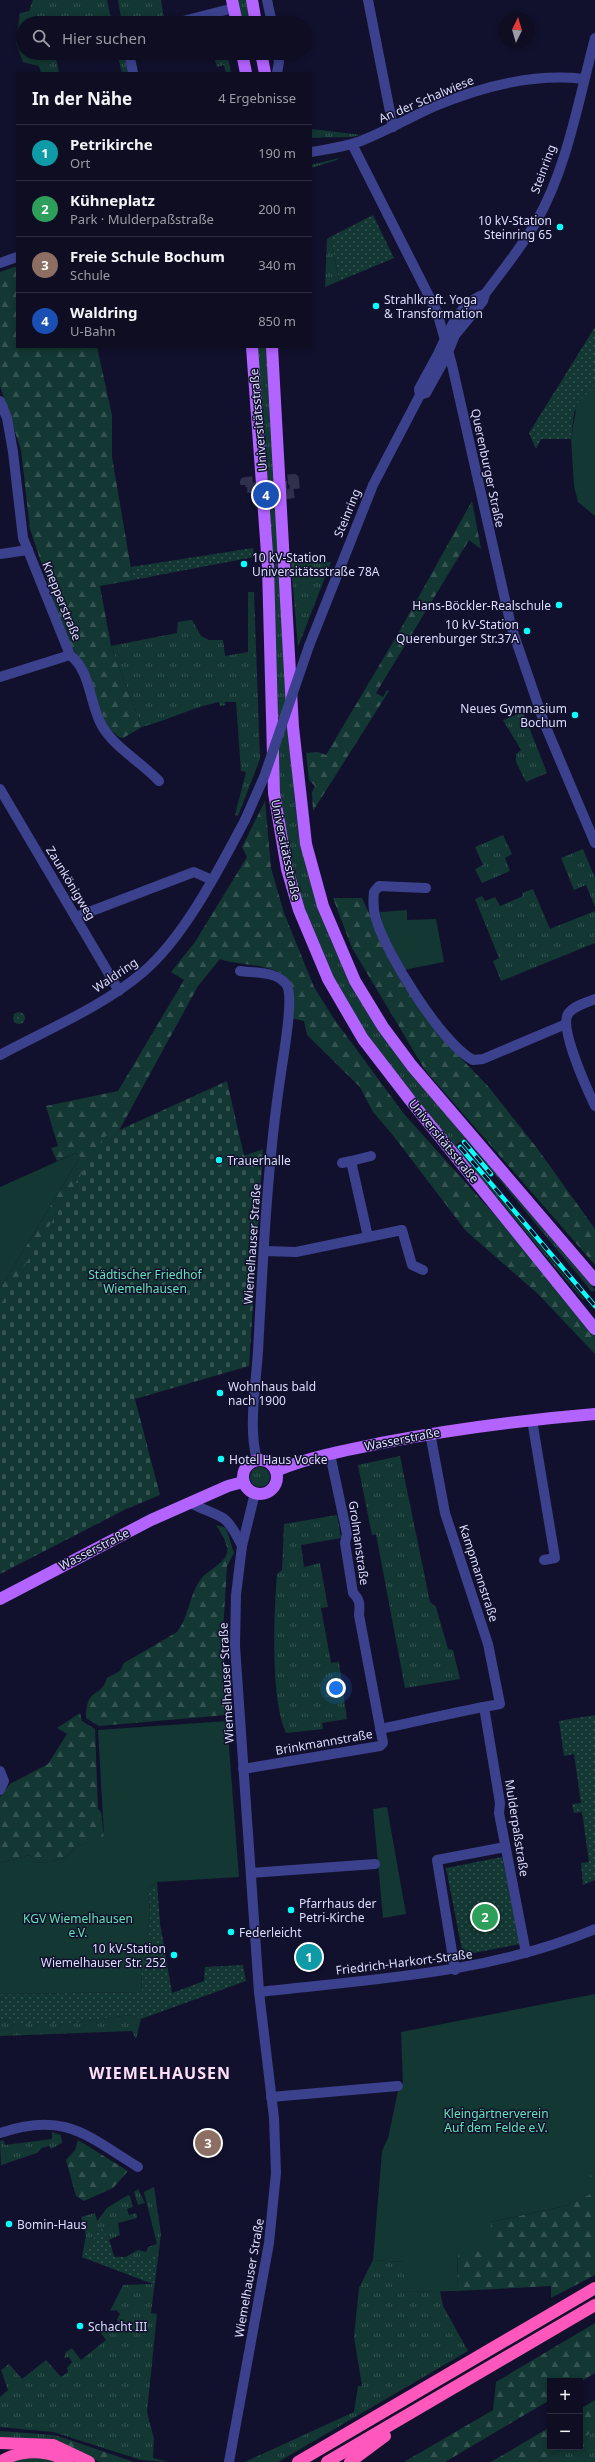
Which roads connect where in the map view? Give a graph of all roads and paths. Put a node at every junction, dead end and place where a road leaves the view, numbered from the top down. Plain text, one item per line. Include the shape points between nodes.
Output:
1 (252, 0) edge
2 (267, 0) edge
3 (368, 0) edge
4 (233, 4) edge
5 (196, 16) edge
6 (236, 16) edge
7 (255, 16) edge
8 (270, 16) edge
9 (595, 38) edge
10 (130, 60) edge
11 (243, 60) edge
12 (263, 60) edge
13 (279, 60) edge
14 (133, 72) edge
15 (246, 72) edge
16 (264, 72) edge
17 (276, 72) edge
18 (584, 78) junction
19 (393, 127) junction
20 (352, 144) junction
21 (312, 152) edge
22 (16, 256) edge
23 (0, 263) edge
24 (485, 294) junction
25 (445, 336) junction
26 (252, 348) edge
27 (272, 348) edge
28 (448, 350) junction
29 (420, 395) junction
30 (0, 401) edge
31 (28, 550) junction
32 (0, 554) edge
33 (309, 646) joint
34 (70, 655) junction
35 (0, 677) edge
36 (159, 781) dead end
37 (0, 789) edge
38 (595, 842) edge
39 (212, 880) junction
40 (426, 888) dead end
41 (76, 917) junction
42 (240, 971) dead end
43 (119, 991) junction
44 (595, 999) edge
45 (566, 1024) junction
46 (0, 1055) edge
47 (595, 1106) edge
48 (371, 1156) dead end
49 (368, 1237) junction
50 (264, 1251) junction
51 (423, 1270) dead end
52 (595, 1280) edge
53 (595, 1329) edge
54 (595, 1406) edge
55 (595, 1414) edge
56 (547, 1418) junction
57 (532, 1420) junction
58 (430, 1434) junction
59 (330, 1454) junction
60 (257, 1460) junction
61 (276, 1471) junction
62 (244, 1482) junction
63 (255, 1493) junction
64 (191, 1503) junction
65 (242, 1546) junction
66 (544, 1560) dead end
67 (0, 1599) edge
68 (484, 1707) junction
69 (380, 1729) junction
70 (243, 1769) junction
71 (0, 1771) edge
72 (0, 1790) edge
73 (505, 1847) junction
74 (375, 1864) dead end
75 (252, 1873) junction
76 (595, 1929) edge
77 (526, 1952) junction
78 (455, 1970) junction
79 (259, 1992) junction
80 (398, 2086) dead end
81 (271, 2098) junction
82 (0, 2133) edge
83 (138, 2167) dead end
84 (595, 2288) edge
85 (595, 2305) edge
86 (432, 2400) junction
87 (0, 2443) edge
88 (0, 2462) edge
89 (68, 2462) edge
90 (89, 2462) edge
91 (229, 2462) edge
92 (298, 2462) edge
93 (327, 2462) edge
94 (350, 2462) edge

1 - 7 main road
2 - 8 street
3 - 19 street via 377,57
4 - 5 street
4 - 6 main road
9 - 18 street, Steinring
10 - 14 street
11 - 15 main road
12 - 16 main road
13 - 17 street
18 - 19 street, An der Schalwiese via 533,80 483,89 432,108
18 - 24 street, Steinring via 552,188 536,222
19 - 20 street, An der Schalwiese
20 - 21 street
20 - 25 street, Querenburger Straße via 428,292
22 - 23 street
24 - 25 street, Steinring via 478,296 460,313
24 - 28 street, Steinring via 483,301 455,335
25 - 28 street, Querenburger Straße
25 - 29 street, Steinring via 419,389
26 - 53 main road, Universitätsstraße via 267,543 274,793 287,869 299,910 328,979 363,1039
27 - 52 main road, Universitätsstraße via 293,727 306,844 323,906 352,975 383,1027 412,1066
28 - 29 street, Steinring via 426,393
28 - 38 street, Querenburger Straße via 511,626 545,726
29 - 33 street, Steinring via 373,485
30 - 31 street, Knepperstraße via 13,452 20,522
31 - 32 street
31 - 34 street, Knepperstraße
33 - 39 street, Waldring, bridge via 264,777 245,820
34 - 35 street
34 - 36 street, Knepperstraße via 80,662 101,725 111,738
37 - 41 street, Zaunkönigweg
39 - 41 street via 194,872
39 - 43 street, Waldring via 172,942 142,973
40 - 45 street via 379,886 374,892 376,919 413,992 460,1052 473,1060 483,1059
41 - 43 street, Zaunkönigweg
42 - 50 street, Wiemelhauser Straße via 273,975 286,983 289,991 287,1031 271,1148
43 - 46 street, Waldring
44 - 45 street via 568,1013
45 - 47 street via 579,1068
48 - 49 street via 347,1162
49 - 50 street via 296,1252
49 - 51 street via 402,1230 412,1265
50 - 60 street, Wiemelhauser Straße via 254,1429
54 - 56 main road, Wasserstraße via 562,1411
55 - 56 main road, Wasserstraße
56 - 57 main road, Wasserstraße
57 - 58 main road, Wasserstraße
57 - 66 street via 554,1558
58 - 59 main road, Wasserstraße
58 - 68 street, Kampmannstraße via 445,1513 488,1644 500,1704
59 - 61 main road, Wasserstraße
59 - 69 street, Grolmanstraße via 334,1484 338,1490 347,1534 345,1543 353,1593 358,1597 360,1605 358,1615
60 - 61 main road via 268,1462
60 - 62 main road via 244,1471
61 - 63 main road via 272,1488 267,1492
62 - 63 main road via 246,1487
62 - 64 main road, Wasserstraße via 228,1486
63 - 65 street, Wiemelhauser Straße
64 - 65 street via 226,1519
64 - 67 main road, Wasserstraße via 104,1543
65 - 70 street, Wiemelhauser Straße via 236,1595 235,1646
68 - 69 street, Brinkmannstraße
68 - 73 street, Mulderpaßstraße
69 - 70 street, Brinkmannstraße via 383,1743 380,1746
70 - 75 street, Wiemelhauser Straße
71 - 72 street via 4,1784
73 - 77 street, Mulderpaßstraße
73 - 78 street via 437,1860
74 - 75 street
75 - 79 street, Wiemelhauser Straße
76 - 77 street, Friedrich-Harkort-Straße
77 - 78 street, Friedrich-Harkort-Straße
78 - 79 street, Friedrich-Harkort-Straße
79 - 81 street, Wiemelhauser Straße
80 - 81 street
81 - 91 street, Wiemelhauser Straße via 276,2166 273,2217
82 - 83 street via 39,2124 60,2125 84,2133
84 - 92 highway
85 - 86 highway
86 - 93 highway
86 - 94 highway
87 - 90 highway via 53,2446
88 - 89 highway via 14,2455 29,2452 44,2453

